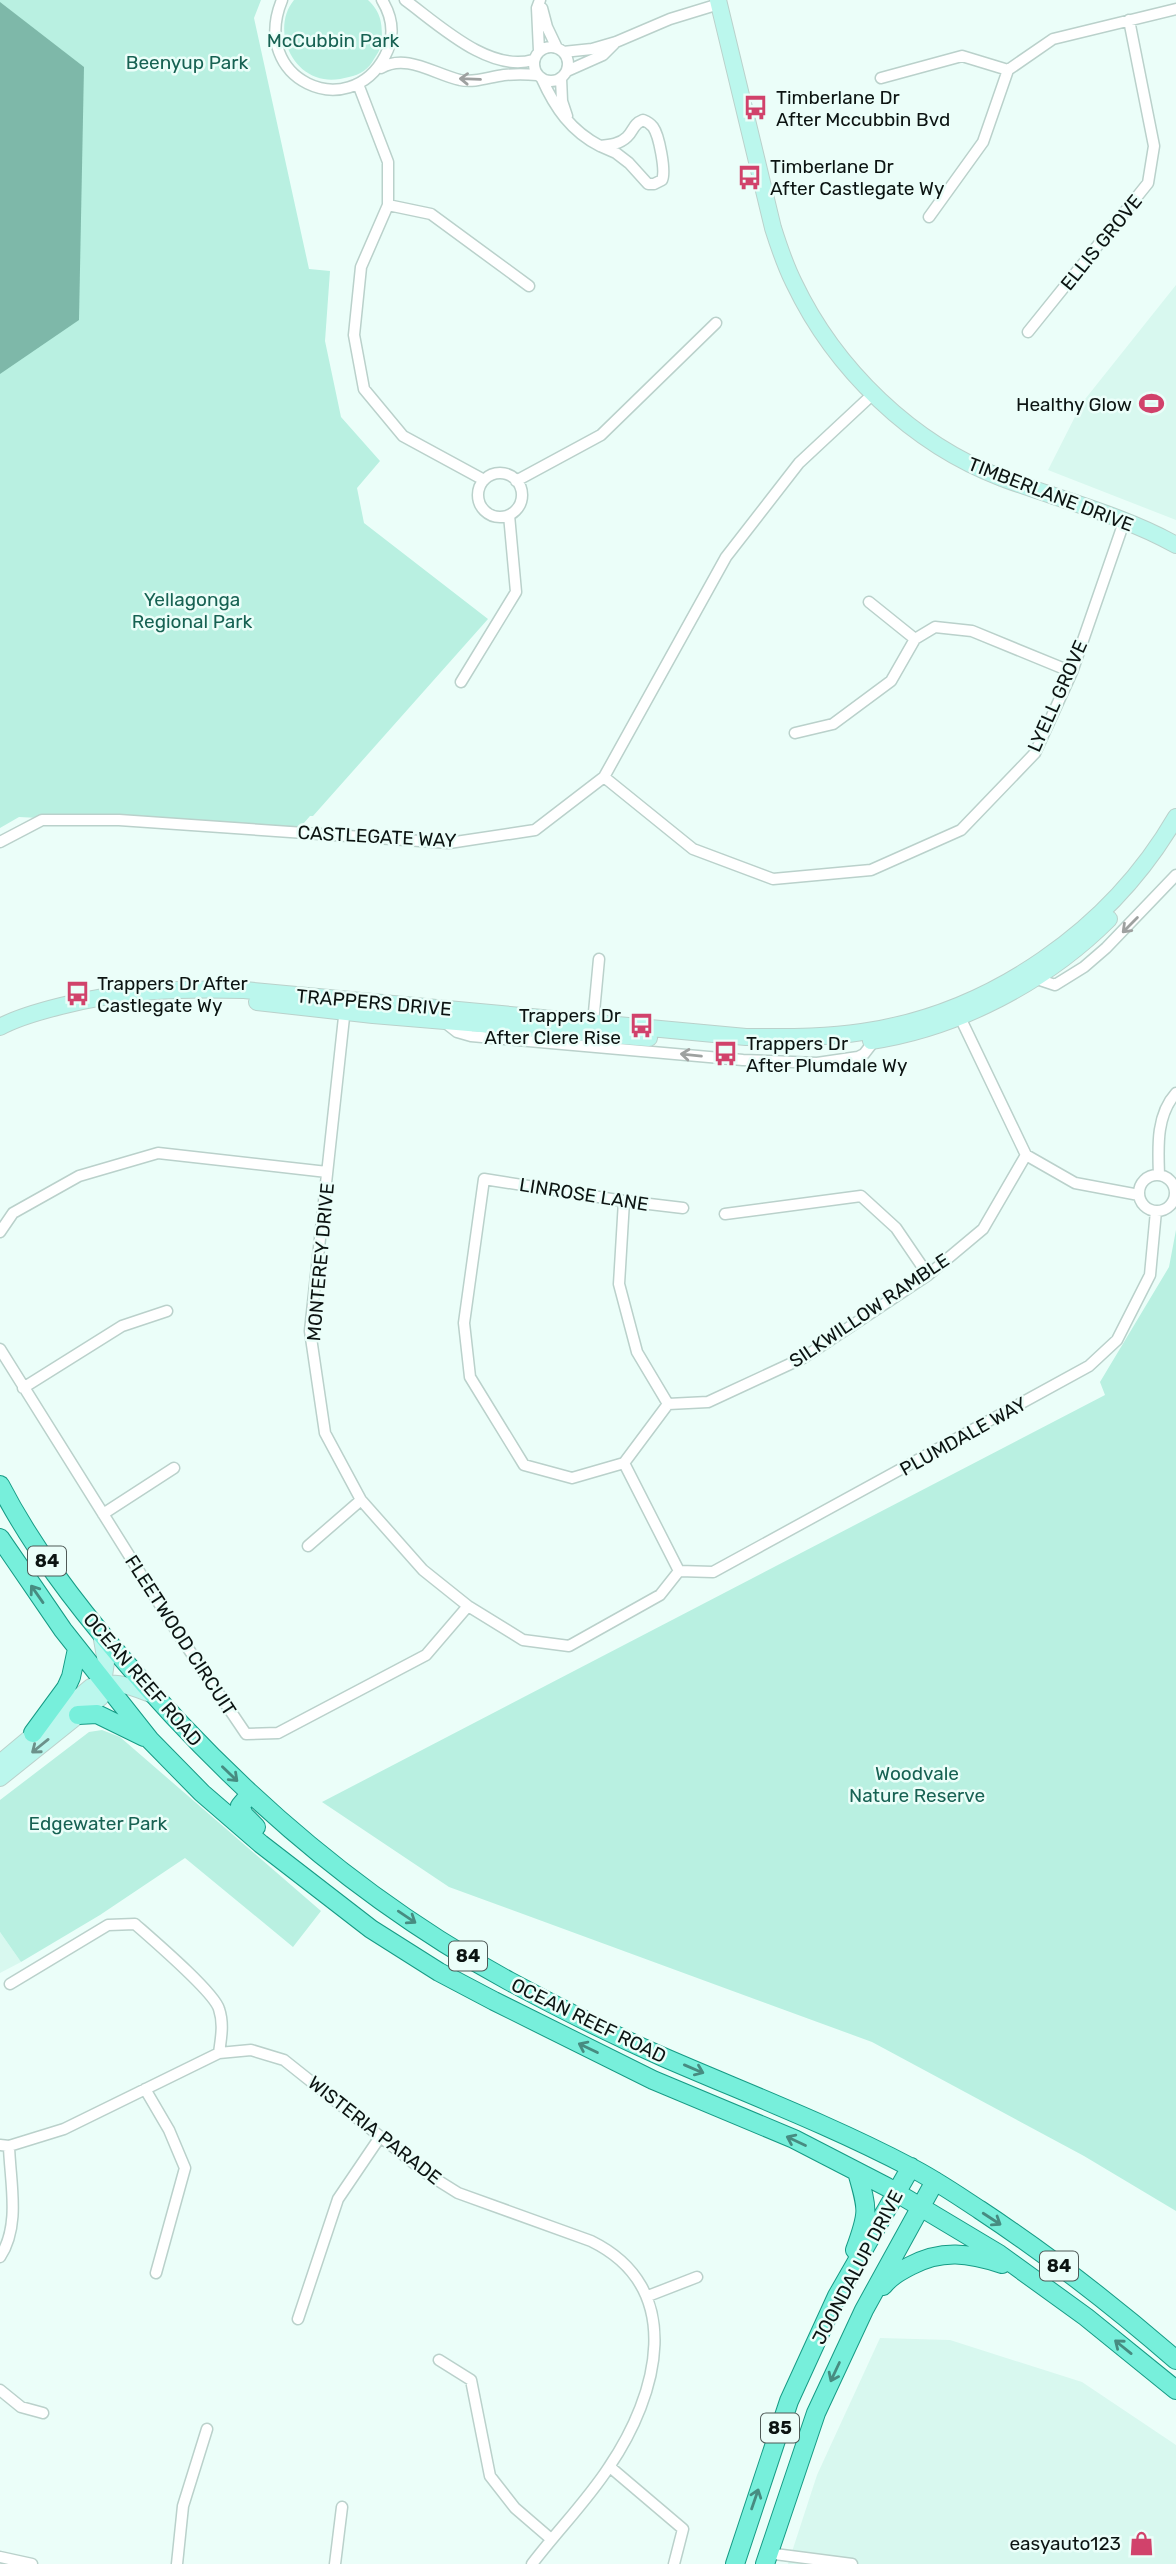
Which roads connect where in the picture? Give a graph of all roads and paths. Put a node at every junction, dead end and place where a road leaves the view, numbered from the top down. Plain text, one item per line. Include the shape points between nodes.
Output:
1 (282, 0) edge
2 (383, 0) edge
3 (405, 0) edge
4 (539, 1) edge
5 (719, 2) edge
6 (1176, 9) edge
7 (1129, 20) junction
8 (616, 42) junction
9 (560, 50) junction
10 (536, 56) junction
11 (379, 69) junction
12 (1009, 70) junction
13 (564, 74) junction
14 (540, 77) junction
15 (881, 78) dead end
16 (358, 85) junction
17 (566, 119) junction
18 (600, 146) junction
19 (388, 205) junction
20 (929, 217) dead end
21 (529, 286) dead end
22 (716, 323) dead end
23 (1028, 332) dead end
24 (873, 394) junction
25 (484, 480) junction
26 (516, 481) junction
27 (509, 515) junction
28 (1124, 522) junction
29 (1175, 544) edge
30 (869, 601) dead end
31 (915, 639) junction
32 (1072, 672) junction
33 (461, 682) dead end
34 (794, 733) dead end
35 (604, 776) junction
36 (1176, 817) edge
37 (1176, 836) edge
38 (0, 842) edge
39 (1176, 874) edge
40 (600, 958) dead end
41 (1034, 978) junction
42 (345, 1006) junction
43 (957, 1012) junction
44 (593, 1023) junction
45 (0, 1027) edge
46 (0, 1040) edge
47 (1176, 1093) edge
48 (1026, 1155) junction
49 (327, 1172) junction
50 (1159, 1175) junction
51 (1139, 1195) junction
52 (624, 1201) junction
53 (683, 1208) dead end
54 (1156, 1211) junction
55 (725, 1214) dead end
56 (0, 1232) edge
57 (928, 1275) junction
58 (167, 1311) dead end
59 (0, 1349) edge
60 (23, 1388) junction
61 (668, 1404) junction
62 (624, 1462) junction
63 (174, 1468) dead end
64 (0, 1485) edge
65 (361, 1500) junction
66 (103, 1514) junction
67 (0, 1538) edge
68 (308, 1546) dead end
69 (679, 1571) junction
70 (468, 1606) junction
71 (101, 1634) junction
72 (77, 1649) junction
73 (104, 1682) junction
74 (151, 1694) junction
75 (78, 1715) junction
76 (33, 1733) junction
77 (150, 1740) junction
78 (0, 1763) edge
79 (0, 1778) edge
80 (250, 1794) junction
81 (313, 1885) junction
82 (10, 1984) dead end
83 (219, 2053) junction
84 (145, 2089) junction
85 (380, 2137) junction
86 (5, 2146) edge
87 (911, 2167) junction
88 (857, 2172) junction
89 (935, 2181) junction
90 (897, 2193) junction
91 (921, 2207) junction
92 (0, 2258) edge
93 (1023, 2272) junction
94 (156, 2273) dead end
95 (697, 2277) dead end
96 (837, 2296) junction
97 (648, 2297) junction
98 (864, 2311) junction
99 (298, 2319) dead end
100 (439, 2360) dead end
101 (1176, 2360) edge
102 (0, 2390) edge
103 (1176, 2390) edge
104 (43, 2413) dead end
105 (207, 2429) dead end
106 (610, 2467) junction
107 (342, 2507) dead end
108 (551, 2539) junction
109 (0, 2557) edge
110 (766, 2559) edge
111 (32, 2564) edge
112 (177, 2564) edge
113 (335, 2564) edge
114 (533, 2564) edge
115 (674, 2564) edge
116 (735, 2564) edge
117 (852, 2564) edge

1 - 16 street via 275,17 275,44 293,74 309,85 329,90
2 - 11 street via 392,27 390,48
3 - 10 street via 478,51 512,64
4 - 9 street
4 - 10 street
5 - 8 street
5 - 24 main road, TIMBERLANE DRIVE via 782,255 820,328
6 - 7 street
7 - 12 street via 1053,39
7 - 23 street, ELLIS GROVE via 1154,146 1148,183
8 - 9 street via 592,49
8 - 13 street via 603,55
9 - 10 street via 547,47
9 - 13 street via 568,63
10 - 14 street
14 -> 11 street via 461,80 392,61
11 - 16 street
12 - 15 street via 962,56
12 - 20 street via 983,142
13 - 14 street via 552,81
13 - 17 street
14 - 17 street
16 - 19 street via 388,162
17 - 18 street via 584,138
18 - 18 street via 626,138 643,120 656,132 664,174 658,183 648,184 629,163
19 - 21 street via 431,214
19 - 25 street via 361,267 354,335 364,389 403,436
22 - 26 street via 601,435
24 - 28 main road, TIMBERLANE DRIVE via 955,456 998,477
24 - 35 street, CASTLEGATE WAY via 799,463 726,557
25 - 26 street via 505,474
25 - 27 street via 479,493 482,507 494,516
26 - 27 street via 521,502
27 - 33 street via 516,592
28 - 29 main road, TIMBERLANE DRIVE
28 - 32 street, LYELL GROVE
30 - 31 street
31 - 32 street via 935,627 972,631
31 - 34 street via 891,681 833,724
32 - 35 street, LYELL GROVE via 1035,754 961,830 871,870 773,879 693,849
35 - 38 street, CASTLEGATE WAY via 535,830 449,843 120,820 42,820
36 - 43 main road, TRAPPERS DRIVE via 1129,883 1079,932
37 - 41 main road, TRAPPERS DRIVE via 1137,890 1100,928
39 -> 41 street, TRAPPERS DRIVE via 1084,967 1055,985
40 - 44 street
41 - 43 main road, TRAPPERS DRIVE
43 -> 42 main road, TRAPPERS DRIVE via 906,1034 874,1041 785,1047 443,1021
42 - 44 main road, TRAPPERS DRIVE
42 - 45 main road, TRAPPERS DRIVE via 244,990 157,989 96,997
42 - 46 main road, TRAPPERS DRIVE via 160,1000 67,1014
42 - 49 street, MONTEREY DRIVE
43 - 44 main road, TRAPPERS DRIVE via 829,1037 746,1037
43 - 48 street
47 - 50 street via 1158,1135
48 - 51 street via 1074,1183
48 - 57 street, SILKWILLOW RAMBLE via 983,1229
49 - 56 street via 158,1153 79,1177 13,1213
49 - 65 street, MONTEREY DRIVE via 310,1331 325,1433
50 - 51 street via 1144,1180
50 - 54 street via 1174,1185 1175,1198 1168,1208
51 - 54 street via 1144,1206
52 - 53 street, LINROSE LANE
52 - 61 street via 619,1284 637,1352
52 - 62 street, LINROSE LANE via 484,1178 464,1323 470,1377 524,1465 572,1478
54 - 69 street, PLUMDALE WAY via 1150,1275 1117,1340 1089,1366 713,1572
55 - 57 street via 861,1196 895,1228
57 - 61 street, SILKWILLOW RAMBLE via 803,1358 708,1402
58 - 60 street via 122,1326
59 - 60 street, FLEETWOOD CIRCUIT
60 - 66 street, FLEETWOOD CIRCUIT
61 - 62 street
62 - 69 street
63 - 66 street
64 - 71 main road, OCEAN REEF ROAD / 84 via 19,1521
65 - 68 street
65 - 70 street, MONTEREY DRIVE via 423,1570
66 - 70 street, FLEETWOOD CIRCUIT via 246,1734 278,1733 426,1655
72 -> 67 main road, OCEAN REEF ROAD / 84
69 - 70 street, MONTEREY DRIVE via 660,1595 569,1646 523,1640
71 - 73 main road
71 - 74 main road, OCEAN REEF ROAD / 84
72 - 73 main road, OCEAN REEF ROAD / 84
72 - 76 main road via 66,1688
73 - 74 main road
73 - 75 main road via 101,1697
73 - 76 main road via 91,1687
73 - 77 main road, OCEAN REEF ROAD / 84
74 -> 80 main road, OCEAN REEF ROAD / 84
75 - 77 main road via 97,1714
75 -> 79 main road
76 - 78 main road
77 - 81 main road, OCEAN REEF ROAD / 84 via 202,1793
80 - 81 main road via 241,1802 244,1815
80 -> 87 main road, OCEAN REEF ROAD / 84 via 370,1893 507,1980 663,2057
88 -> 81 main road, OCEAN REEF ROAD / 84 via 794,2139 653,2080 461,1984 371,1929
82 - 83 street via 108,1925 135,1924 219,2007
83 - 84 street, WISTERIA PARADE
83 - 85 street, WISTERIA PARADE via 251,2050 284,2060
84 - 86 street, WISTERIA PARADE via 64,2129
84 - 94 street via 185,2168
85 - 97 street, WISTERIA PARADE via 458,2193 609,2250
85 - 99 street via 338,2199
86 - 92 street via 13,2195 10,2231
87 - 89 main road, OCEAN REEF ROAD / 84
87 - 90 main road, JOONDALUP DRIVE / 85
88 - 90 main road, OCEAN REEF ROAD / 84
88 - 96 main road via 867,2217
89 - 91 main road, JOONDALUP DRIVE / 85
89 -> 101 main road, OCEAN REEF ROAD / 84 via 1028,2242
90 - 91 main road, OCEAN REEF ROAD / 84
90 - 96 main road, JOONDALUP DRIVE / 85
91 - 93 main road, OCEAN REEF ROAD / 84
91 - 98 main road, JOONDALUP DRIVE / 85
93 - 98 main road via 972,2254 946,2253 891,2276
103 -> 93 main road, OCEAN REEF ROAD / 84
95 - 97 street
116 -> 96 main road, JOONDALUP DRIVE / 85 via 789,2401
97 - 106 street, WISTERIA PARADE via 656,2353 641,2410
98 -> 110 main road, JOONDALUP DRIVE / 85 via 816,2413
100 - 108 street via 471,2381 490,2476 514,2508
102 - 104 street via 21,2407
105 - 112 street via 183,2505
106 - 108 street, WISTERIA PARADE
106 - 115 street via 683,2529
107 - 113 street
108 - 114 street, WISTERIA PARADE
109 - 111 street
110 - 117 street

